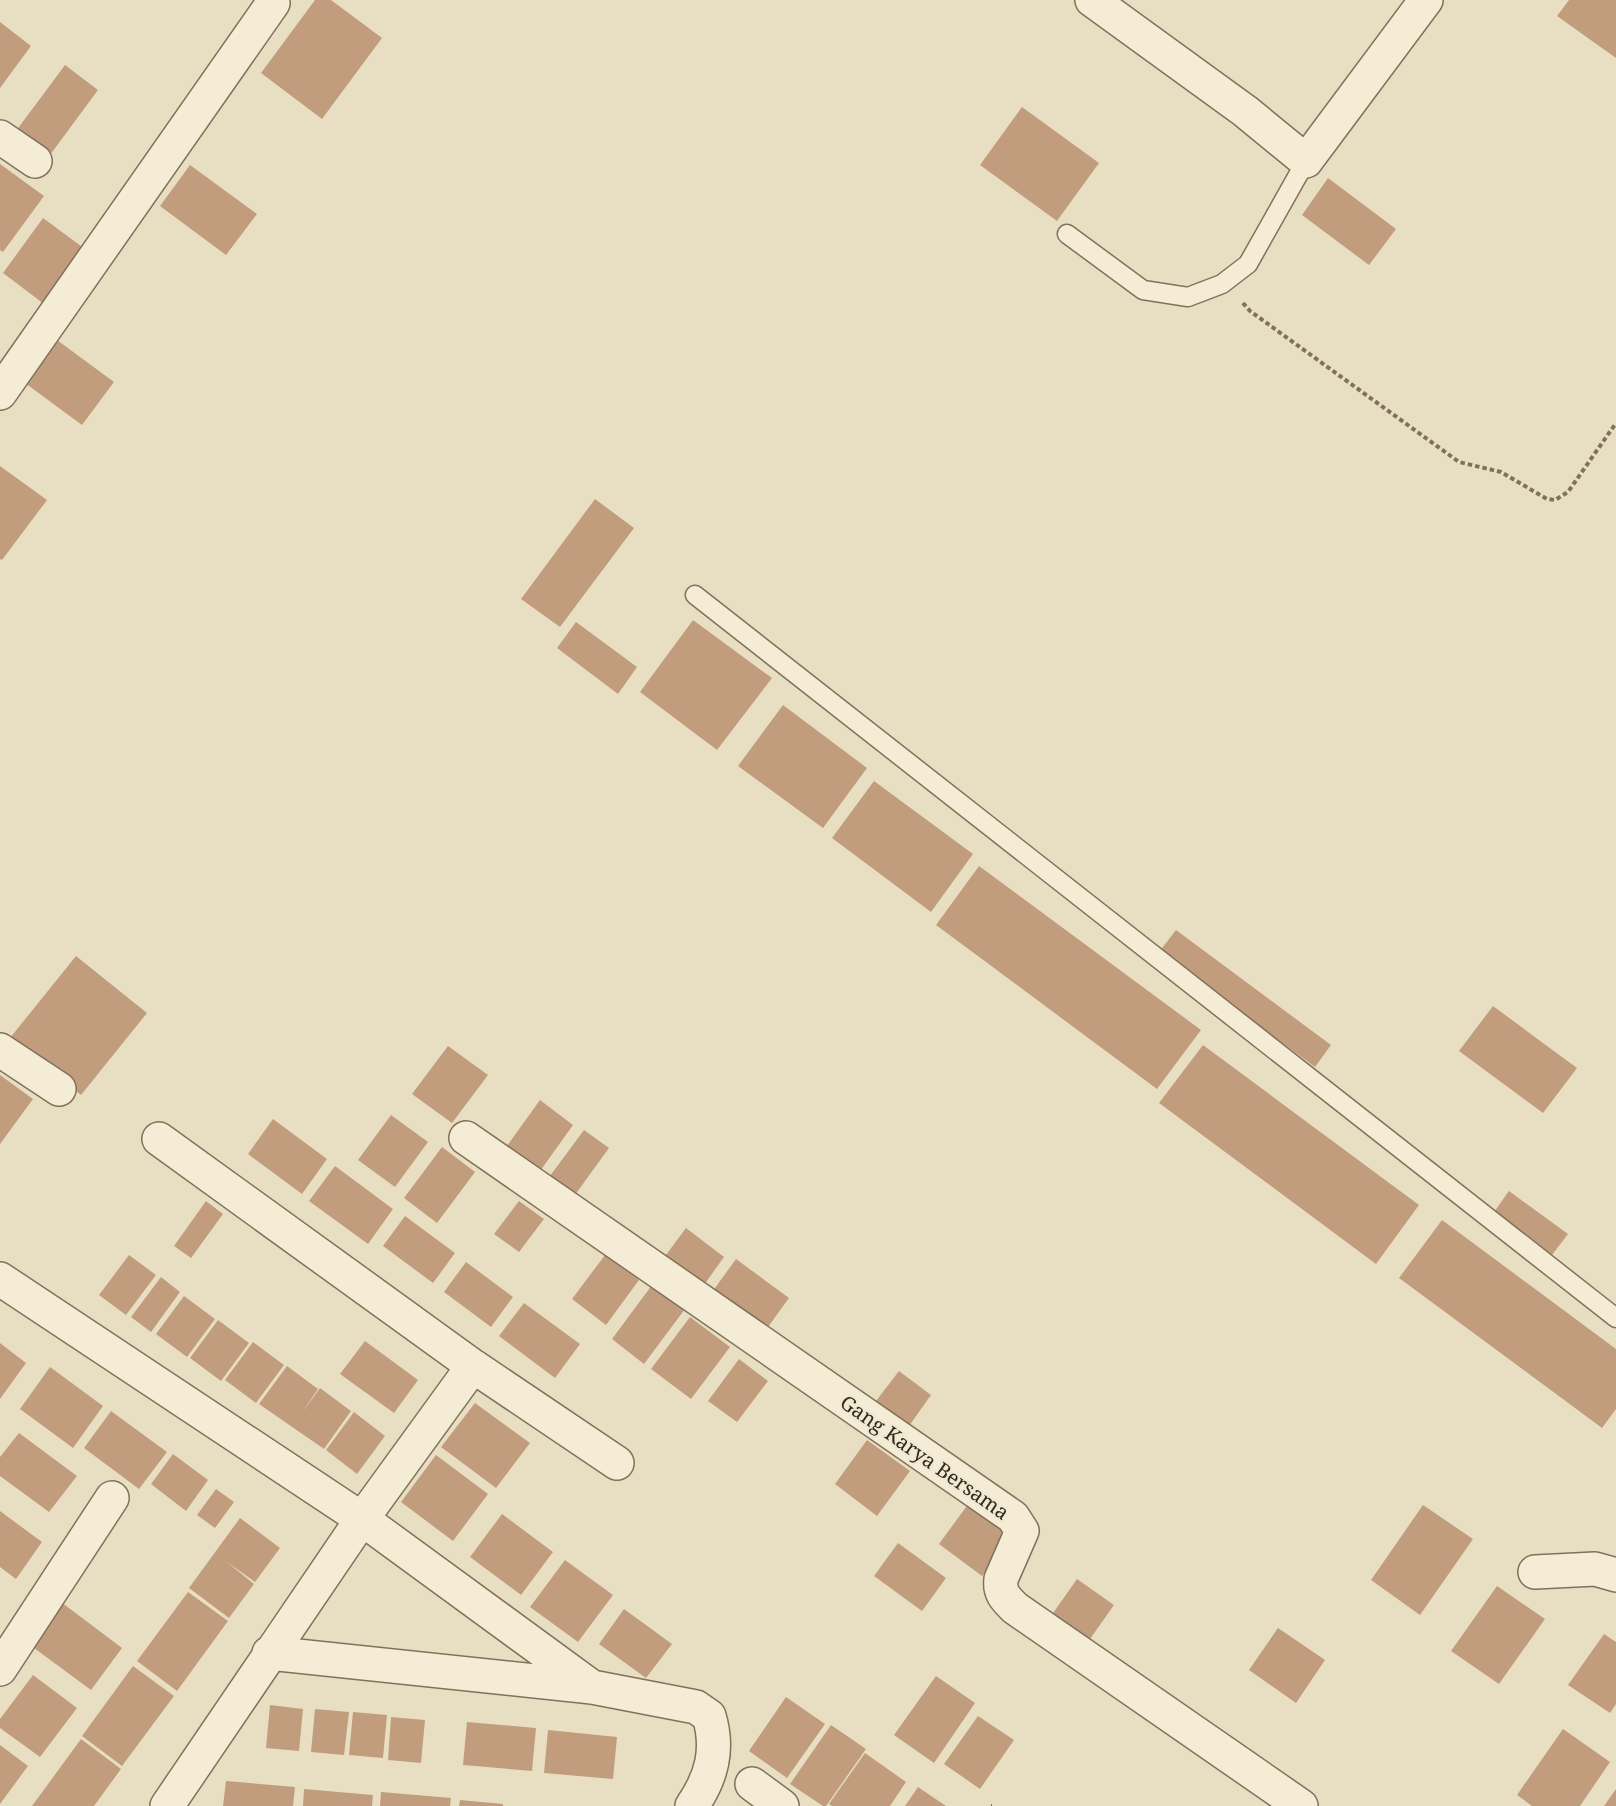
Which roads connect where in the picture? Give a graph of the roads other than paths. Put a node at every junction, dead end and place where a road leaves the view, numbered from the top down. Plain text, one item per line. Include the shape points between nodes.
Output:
1 (1092, 0) edge
2 (1426, 0) edge
3 (273, 3) dead end
4 (0, 137) edge
5 (35, 161) dead end
6 (1306, 161) junction
7 (1067, 234) dead end
8 (0, 393) edge
9 (695, 595) dead end
10 (0, 1050) edge
11 (59, 1089) dead end
12 (466, 1138) dead end
13 (159, 1139) dead end
14 (0, 1279) edge
15 (1616, 1318) edge
16 (473, 1366) junction
17 (617, 1463) dead end
18 (112, 1498) dead end
19 (362, 1518) junction
20 (1535, 1572) dead end
21 (1616, 1575) edge
22 (269, 1653) junction
23 (0, 1669) edge
24 (592, 1687) junction
25 (752, 1784) dead end
26 (167, 1806) edge
27 (692, 1806) edge
28 (782, 1806) edge
29 (1301, 1806) edge

1 - 6 street via 1245,111
2 - 6 street
3 - 8 street
4 - 5 street
6 - 7 lane via 1248,264 1222,284 1188,297 1143,290
9 - 15 lane
10 - 11 street
12 - 29 street, Gang Karya Bersama via 1013,1517 1022,1531 1001,1579 1004,1597
13 - 16 street
14 - 19 street
16 - 17 street
16 - 19 street
18 - 23 street
19 - 22 street
19 - 24 street
20 - 21 street via 1595,1569
22 - 24 street
22 - 26 street
24 - 27 street via 685,1704 709,1716 714,1733 714,1761
25 - 28 street

